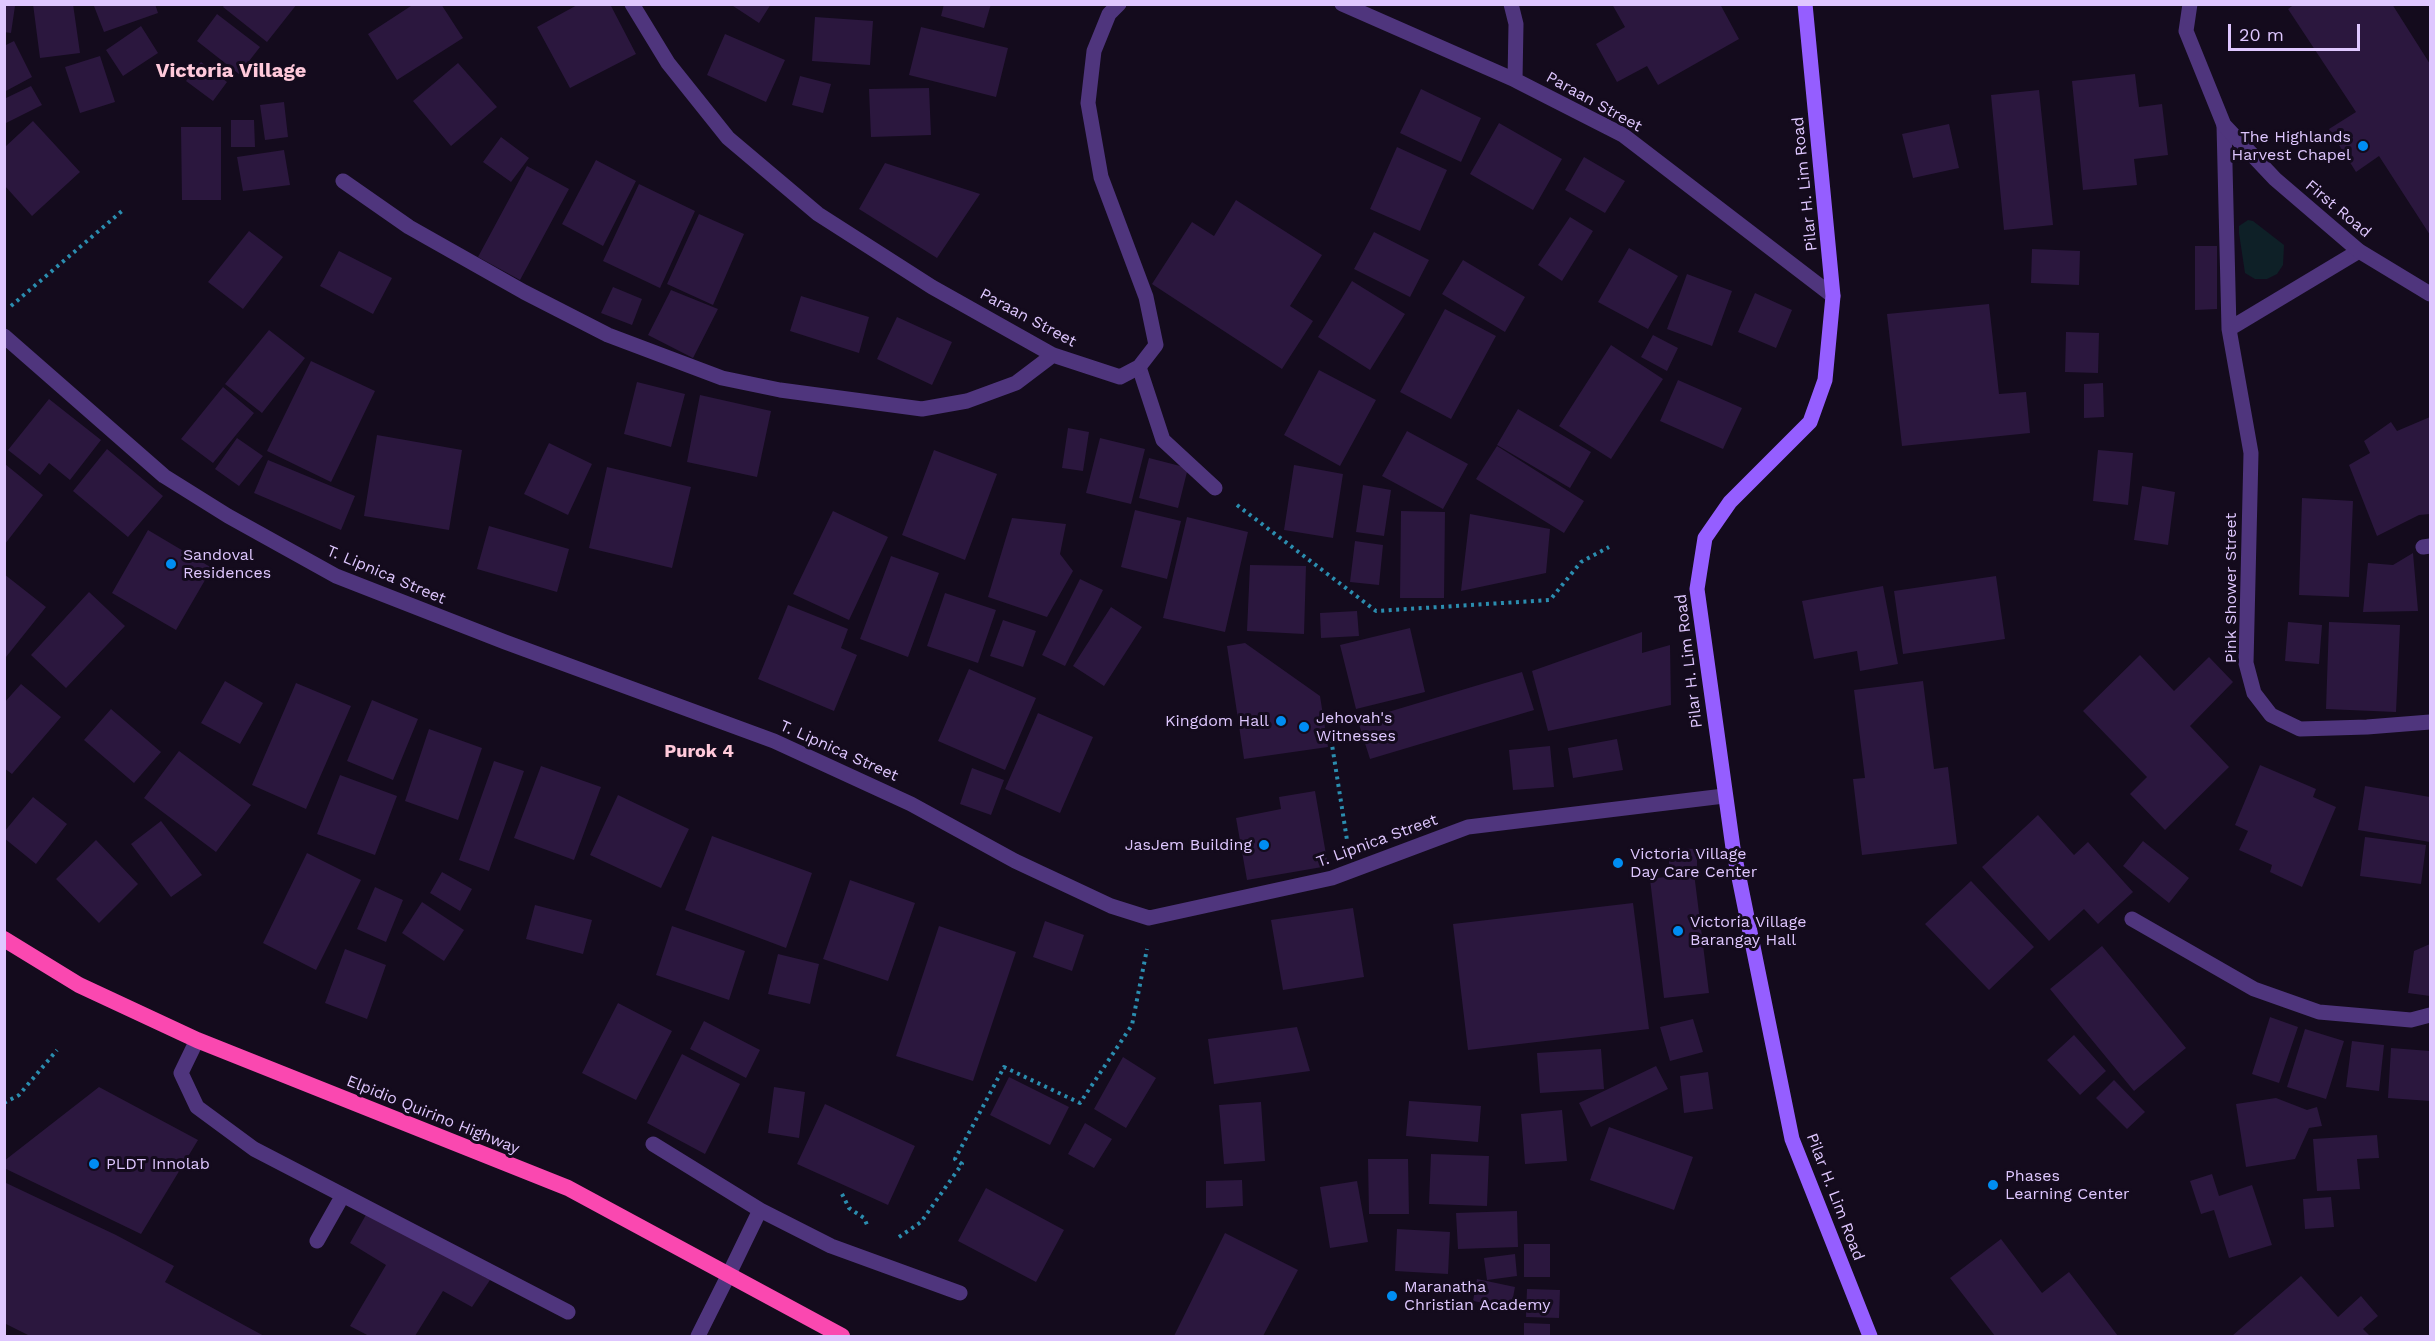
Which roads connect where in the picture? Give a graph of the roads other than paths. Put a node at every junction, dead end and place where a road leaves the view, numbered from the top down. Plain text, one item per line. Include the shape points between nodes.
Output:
1 (632, 4) edge
2 (1119, 4) edge
3 (1342, 4) edge
4 (1511, 4) edge
5 (1805, 4) edge
6 (2190, 4) edge
7 (1515, 80) junction
8 (2224, 125) junction
9 (343, 181) dead end
10 (2359, 251) junction
11 (2430, 294) edge
12 (1833, 296) junction
13 (2229, 329) junction
14 (4, 336) edge
15 (1053, 355) junction
16 (1139, 367) junction
17 (1215, 488) road end
18 (2430, 722) edge
19 (1724, 796) junction
20 (2132, 919) dead end
21 (4, 939) edge
22 (2430, 1015) edge
23 (197, 1040) junction
24 (653, 1144) dead end
25 (343, 1195) junction
26 (760, 1210) junction
27 (317, 1241) dead end
28 (729, 1274) junction
29 (960, 1293) dead end
30 (568, 1312) dead end
31 (698, 1336) edge
32 (842, 1336) edge
33 (1870, 1336) edge

1 - 15 street, Paraan Street via 668,63 728,138 818,214 932,287
2 - 16 street via 1109,14 1094,51 1088,103 1101,177 1146,297 1156,345
3 - 7 street, Paraan Street
4 - 7 street via 1516,24
5 - 12 main road, Pilar H. Lim Road
6 - 8 street, First Road via 2186,32
7 - 12 street, Paraan Street via 1623,135
8 - 10 street, First Road via 2275,179
8 - 13 street, Pink Shower Street
9 - 15 street via 409,227 524,292 608,335 722,378 922,409 967,401 1016,382
10 - 11 street, First Road
10 - 13 street
12 - 19 main road, Pilar H. Lim Road via 1825,380 1810,422 1730,502 1705,538 1697,589
13 - 18 street, Pink Shower Street via 2251,453 2246,663 2254,693 2271,715 2300,729
14 - 19 street, T. Lipnica Street via 164,476 336,576 774,741 911,804 1014,861 1111,906 1149,918 1332,878 1468,827
15 - 16 street, Paraan Street via 1120,377
16 - 17 street via 1163,440
19 - 33 main road, Pilar H. Lim Road via 1792,1139
20 - 22 street via 2253,989 2319,1012 2411,1020
21 - 23 highway, Elpidio Quirino Highway via 79,985
23 - 25 street via 181,1074 197,1107 254,1149
23 - 28 highway, Elpidio Quirino Highway via 568,1188
24 - 26 street
25 - 27 street
25 - 30 street
26 - 28 street
26 - 29 street via 839,1249
28 - 31 street
28 - 32 highway, Elpidio Quirino Highway

